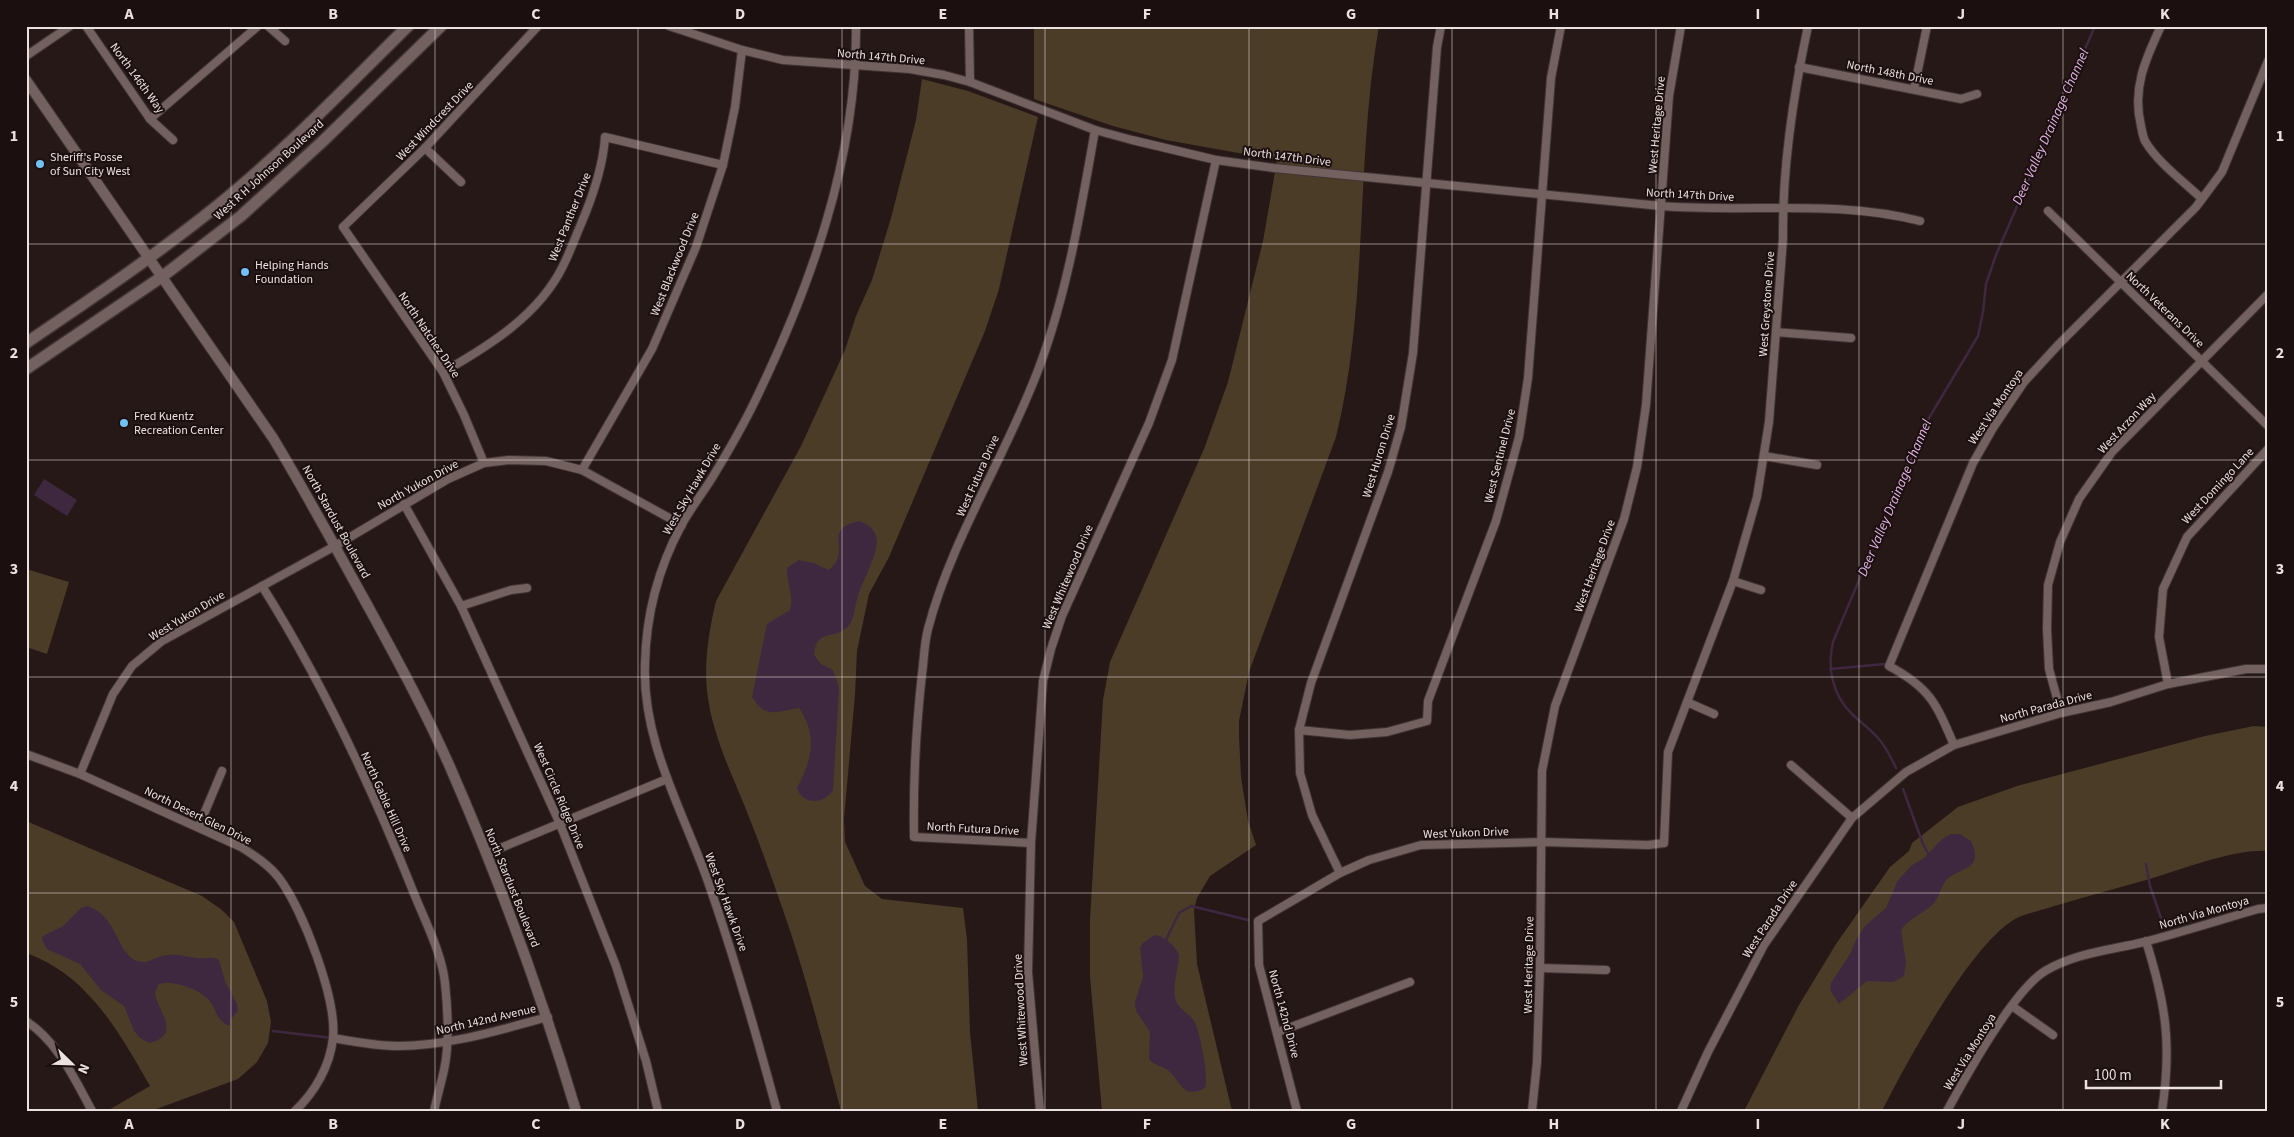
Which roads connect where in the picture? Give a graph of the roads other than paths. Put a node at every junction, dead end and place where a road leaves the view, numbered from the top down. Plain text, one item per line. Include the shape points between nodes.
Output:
1 (70, 26) edge
2 (86, 26) edge
3 (258, 26) edge
4 (268, 26) edge
5 (408, 26) edge
6 (441, 26) edge
7 (538, 26) edge
8 (669, 26) edge
9 (856, 26) edge
10 (969, 26) edge
11 (1441, 26) edge
12 (1561, 26) edge
13 (1681, 26) edge
14 (1808, 26) edge
15 (1927, 26) edge
16 (2161, 26) edge
17 (285, 41) dead end
18 (742, 50) junction
19 (26, 56) edge
20 (2268, 61) edge
21 (856, 67) junction
22 (1799, 67) junction
23 (26, 80) edge
24 (970, 82) junction
25 (1914, 89) junction
26 (1977, 94) dead end
27 (150, 119) junction
28 (1095, 130) junction
29 (173, 140) dead end
30 (425, 148) junction
31 (1216, 160) junction
32 (723, 165) junction
33 (461, 182) dead end
34 (1427, 182) junction
35 (1541, 194) junction
36 (2202, 199) junction
37 (1661, 206) junction
38 (1783, 208) junction
39 (2048, 211) dead end
40 (1920, 220) dead end
41 (343, 227) joint
42 (151, 258) junction
43 (162, 276) junction
44 (2121, 283) junction
45 (2268, 294) edge
46 (1776, 332) junction
47 (1851, 338) dead end
48 (26, 343) edge
49 (2202, 362) junction
50 (26, 369) edge
51 (443, 372) junction
52 (2268, 426) edge
53 (2268, 449) edge
54 (1764, 456) junction
55 (484, 463) junction
56 (1817, 465) dead end
57 (582, 470) junction
58 (404, 504) junction
59 (682, 525) junction
60 (335, 546) junction
61 (1733, 581) junction
62 (262, 586) junction
63 (527, 588) dead end
64 (1761, 590) dead end
65 (461, 606) junction
66 (2268, 669) edge
67 (2168, 684) junction
68 (1687, 702) junction
69 (2060, 713) junction
70 (1714, 714) dead end
71 (1299, 730) junction
72 (1954, 745) junction
73 (26, 754) edge
74 (1791, 765) dead end
75 (222, 771) dead end
76 (80, 774) junction
77 (667, 779) junction
78 (1852, 818) junction
79 (560, 824) junction
80 (199, 826) junction
81 (914, 837) joint
82 (1543, 842) junction
83 (1031, 843) junction
84 (486, 854) junction
85 (1340, 873) junction
86 (2268, 908) edge
87 (1258, 921) joint
88 (2146, 941) junction
89 (1540, 968) junction
90 (1606, 970) dead end
91 (1410, 982) dead end
92 (2012, 1006) junction
93 (548, 1017) junction
94 (26, 1021) edge
95 (1278, 1032) junction
96 (2053, 1035) dead end
97 (333, 1038) junction
98 (448, 1042) junction
99 (92, 1111) edge
100 (295, 1111) edge
101 (434, 1111) edge
102 (576, 1111) edge
103 (658, 1111) edge
104 (778, 1111) edge
105 (1040, 1111) edge
106 (1297, 1111) edge
107 (1532, 1111) edge
108 (1681, 1111) edge
109 (1947, 1111) edge
110 (2162, 1111) edge

1 - 19 street
2 - 27 street, North 146th Way
3 - 27 street
4 - 17 street
5 - 42 main road, West R H Johnson Boulevard via 233,192
6 - 43 main road, West R H Johnson Boulevard via 329,136 241,216
7 - 30 street, West Windcrest Drive
8 - 18 street, North 147th Drive
9 - 21 street, West Sky Hawk Drive
10 - 24 street
11 - 34 street, West Huron Drive
12 - 35 street, West Sentinel Drive via 1550,78
13 - 37 street, West Heritage Drive via 1669,96
14 - 22 street, West Greystone Drive
15 - 25 street
16 - 36 street via 2138,89 2141,124 2145,140
18 - 21 street, North 147th Drive via 783,60
18 - 32 street, West Blackwood Drive
20 - 36 street, West Via Montoya via 2222,172
21 - 24 street, North 147th Drive via 910,69
21 - 59 street, West Sky Hawk Drive via 842,162 823,234 794,311 752,407
22 - 25 street, North 148th Drive
22 - 38 street, West Greystone Drive via 1792,104
23 - 42 street, North Stardust Boulevard
24 - 28 street, North 147th Drive
25 - 26 street, North 148th Drive via 1961,99
27 - 29 street, North 146th Way
28 - 31 street, North 147th Drive
28 - 81 street, West Futura Drive via 1061,300 1040,366 950,564 928,631 913,792
30 - 33 street
30 - 41 street, West Windcrest Drive
31 - 34 street, North 147th Drive
31 - 83 street, West Whitewood Drive via 1172,360 1149,424 1062,616 1051,649 1043,681
32 - 51 street, West Panther Drive via 605,137 603,162 563,267 538,303 491,345
32 - 57 street, West Blackwood Drive via 696,247 652,349
34 - 35 street, North 147th Drive
34 - 71 street, West Huron Drive via 1413,354 1401,427 1388,472 1311,683
35 - 37 street, North 147th Drive
35 - 71 street, West Sentinel Drive via 1528,378 1519,437 1496,521 1428,701 1427,721 1387,732 1350,735
36 - 44 street, West Via Montoya
37 - 38 street, North 147th Drive
37 - 82 street, West Heritage Drive via 1646,405 1636,467 1624,519 1555,706 1542,771
38 - 40 street, North 147th Drive via 1852,210
38 - 46 street, West Greystone Drive
39 - 44 street, North Veterans Drive
41 - 51 street, North Natchez Drive
42 - 43 street, North Stardust Boulevard
42 - 48 main road, West R H Johnson Boulevard
43 - 50 main road, West R H Johnson Boulevard
43 - 60 street, North Stardust Boulevard via 273,438
44 - 49 street, North Veterans Drive
44 - 72 street, West Via Montoya via 2024,382 1993,428 1972,463 1889,666 1914,680 1928,693
45 - 49 street, West Arzon Way
46 - 47 street
46 - 54 street, West Greystone Drive
49 - 52 street, North Veterans Drive
49 - 69 street, West Arzon Way via 2112,452 2079,499 2060,542 2048,584 2047,628 2049,669
51 - 55 street, North Natchez Drive
53 - 67 street, West Domingo Lane via 2187,536 2163,589 2159,637
54 - 56 street
54 - 61 street, West Greystone Drive via 1757,497
55 - 57 street, North Yukon Drive via 546,461
55 - 58 street, North Yukon Drive via 448,478
57 - 59 street, North Yukon Drive
58 - 60 street, North Yukon Drive
58 - 65 street, West Circle Ridge Drive
59 - 77 street, West Sky Hawk Drive via 655,590 647,627 644,667 647,708
60 - 62 street, West Yukon Drive
60 - 84 street, North Stardust Boulevard via 402,668 450,766
61 - 64 street
61 - 68 street, West Greystone Drive
62 - 76 street, West Yukon Drive via 162,642 132,666 113,694
62 - 98 street, North Gable Hill Drive via 333,713 404,868 434,944 445,982
63 - 65 street
65 - 79 street, West Circle Ridge Drive
66 - 67 street, North Parada Drive via 2246,669
67 - 69 street, North Parada Drive via 2111,702
68 - 70 street
68 - 82 street, West Greystone Drive via 1668,752 1664,843
69 - 72 street, North Parada Drive
71 - 85 street, West Huron Drive via 1300,774 1312,815
72 - 78 street, North Parada Drive via 1906,772
73 - 76 street, North Desert Glen Drive
74 - 78 street
75 - 80 street
76 - 80 street, North Desert Glen Drive
77 - 79 street
77 - 104 street, West Sky Hawk Drive via 734,958
78 - 108 street, West Parada Drive via 1764,945
79 - 84 street
79 - 103 street, West Circle Ridge Drive via 616,966
80 - 97 street, North Desert Glen Drive via 241,846 278,878 300,917 324,976 329,993
81 - 83 street, North Futura Drive
82 - 85 street, West Yukon Drive via 1421,845 1369,860
82 - 89 street, West Heritage Drive
83 - 105 street, West Whitewood Drive via 1028,972
84 - 93 street, North Stardust Boulevard
85 - 87 street, West Yukon Drive
86 - 88 street, North Via Montoya
87 - 95 street, North 142nd Drive via 1259,965
88 - 92 street, West Via Montoya via 2070,959 2044,972
88 - 110 street via 2157,975 2167,1031
89 - 90 street
89 - 107 street, West Heritage Drive
91 - 95 street
92 - 96 street, West Via Montoya
92 - 109 street, West Via Montoya via 1973,1064
93 - 98 street, North 142nd Avenue
93 - 102 street, North Stardust Boulevard
94 - 99 street via 51,1042
95 - 106 street, North 142nd Drive
97 - 98 street, North 142nd Avenue via 397,1046
97 - 100 street via 325,1071
98 - 101 street, North Gable Hill Drive

